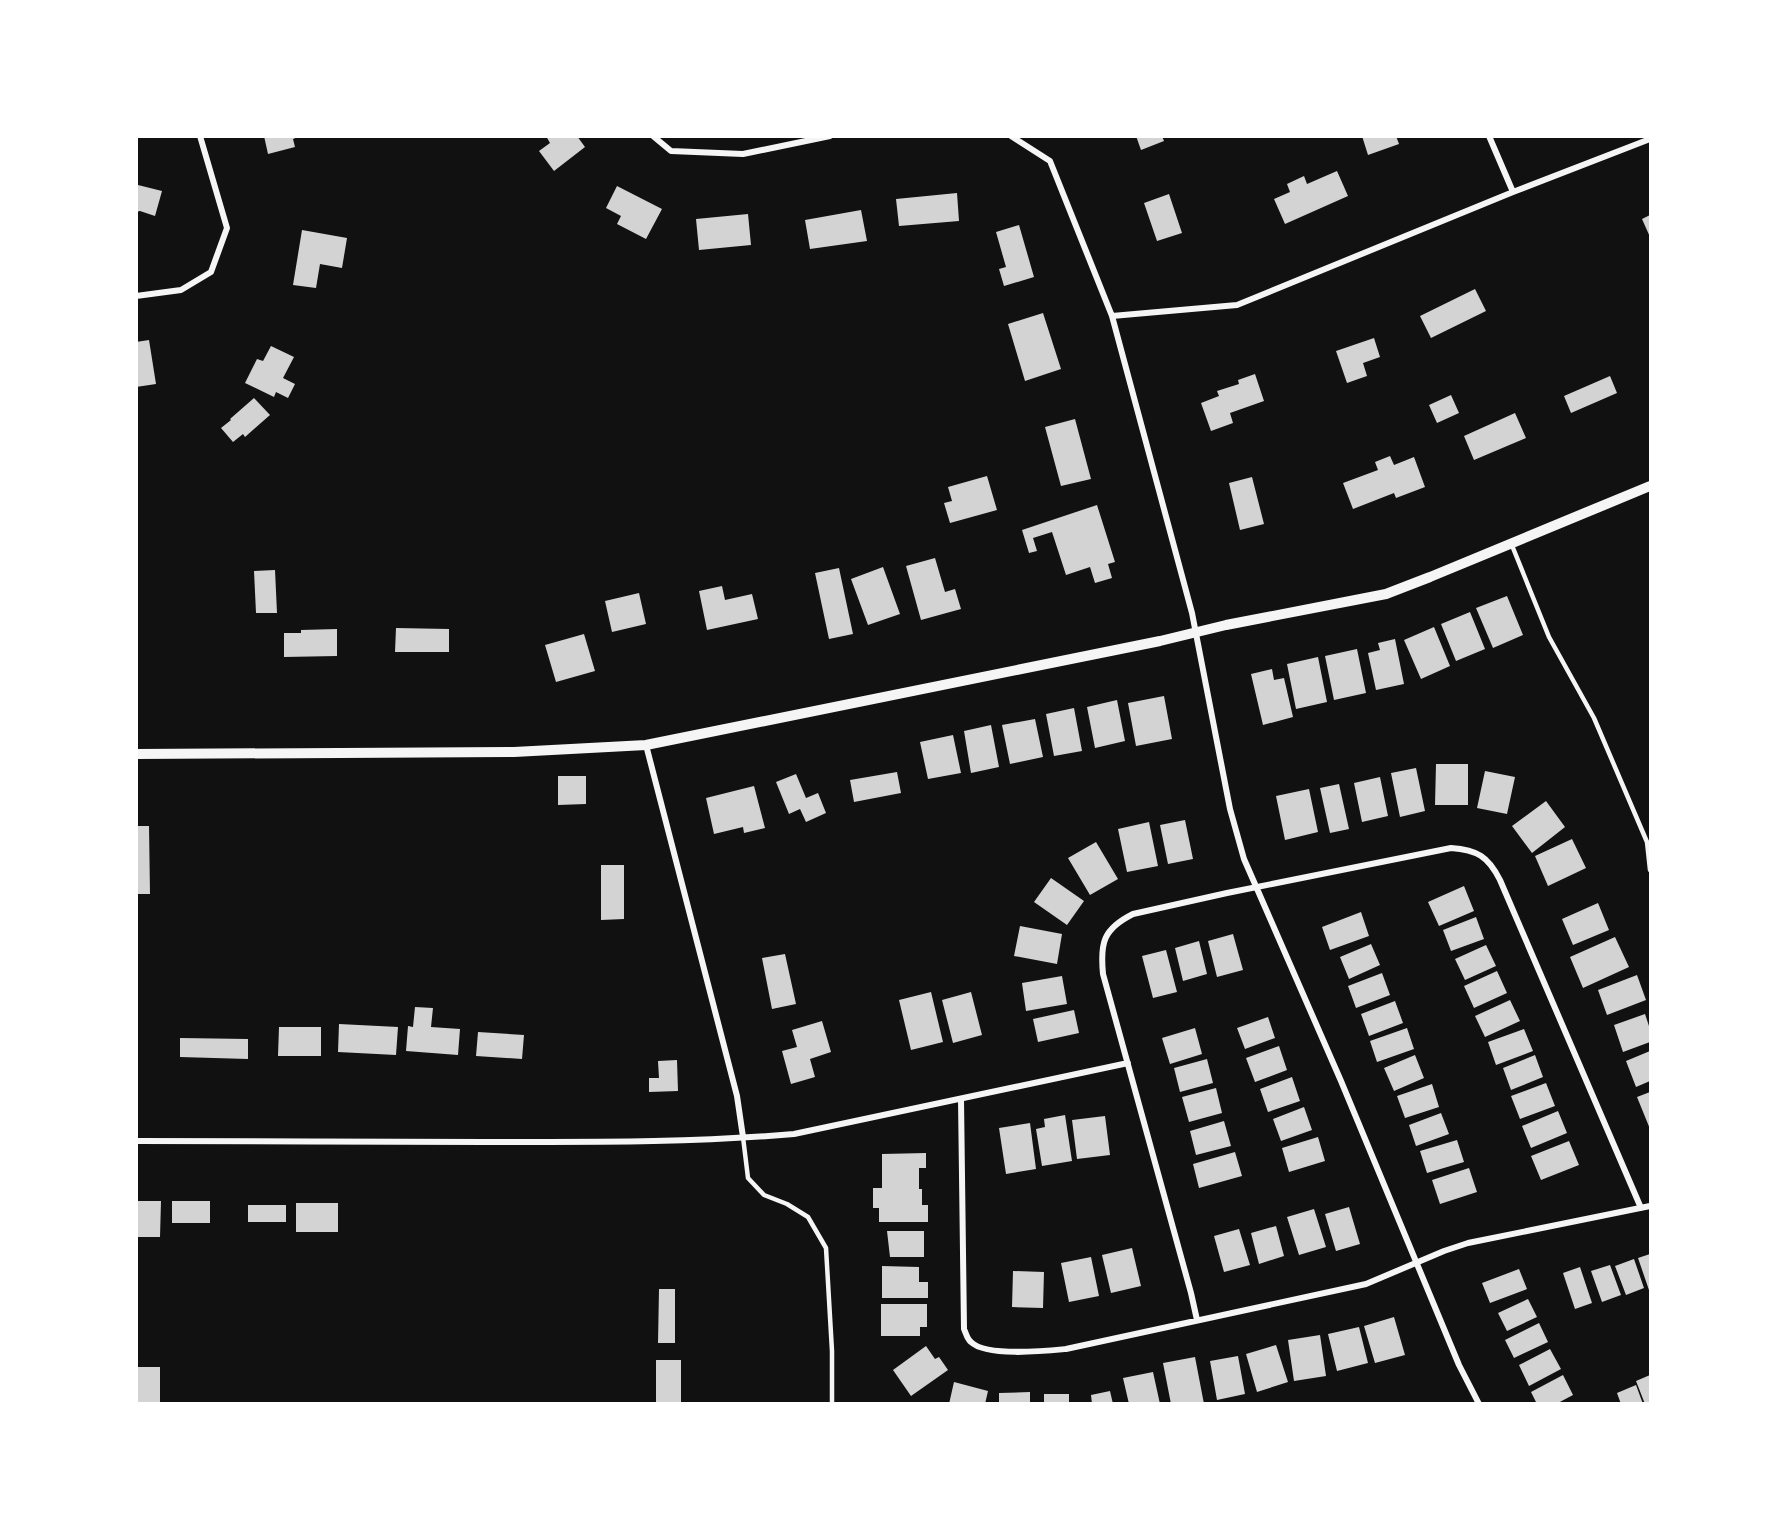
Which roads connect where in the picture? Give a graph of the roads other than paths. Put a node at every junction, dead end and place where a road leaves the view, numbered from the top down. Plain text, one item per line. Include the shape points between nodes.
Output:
1 (200, 136) edge
2 (653, 136) edge
3 (831, 136) edge
4 (1011, 136) edge
5 (1489, 136) edge
6 (1650, 139) edge
7 (1513, 192) junction
8 (136, 296) edge
9 (1112, 316) junction
10 (1650, 486) edge
11 (1511, 543) junction
12 (1196, 632) junction
13 (646, 745) junction
14 (136, 754) edge
15 (1650, 870) edge
16 (1257, 887) junction
17 (1128, 1063) junction
18 (961, 1099) junction
19 (743, 1137) junction
20 (136, 1141) edge
21 (1650, 1206) edge
22 (1641, 1208) junction
23 (1416, 1263) junction
24 (1197, 1320) junction
25 (832, 1404) edge
26 (1479, 1404) edge

1 - 8 street via 227,228 211,272 181,290
2 - 3 street via 671,151 743,154
4 - 9 street via 1050,161
5 - 7 street
6 - 7 street
7 - 9 street via 1236,305
9 - 12 street
10 - 11 street
11 - 12 street via 1386,594
11 - 15 lane via 1549,637 1594,718 1647,842
12 - 13 street
12 - 16 street via 1230,809 1244,859
13 - 14 street via 514,752
13 - 19 street via 737,1096
16 - 17 street via 1133,915 1120,920 1109,932 1102,944 1103,974
16 - 22 street via 1451,848 1484,857 1500,880
16 - 23 street
17 - 18 street
17 - 24 street
18 - 19 street via 794,1134
18 - 24 street via 963,1314 969,1341 993,1351 1066,1349
19 - 20 street via 584,1142
19 - 25 lane via 748,1178 764,1195 808,1216 826,1248
21 - 22 street
22 - 23 street via 1468,1243
23 - 24 street via 1366,1284
23 - 26 street

